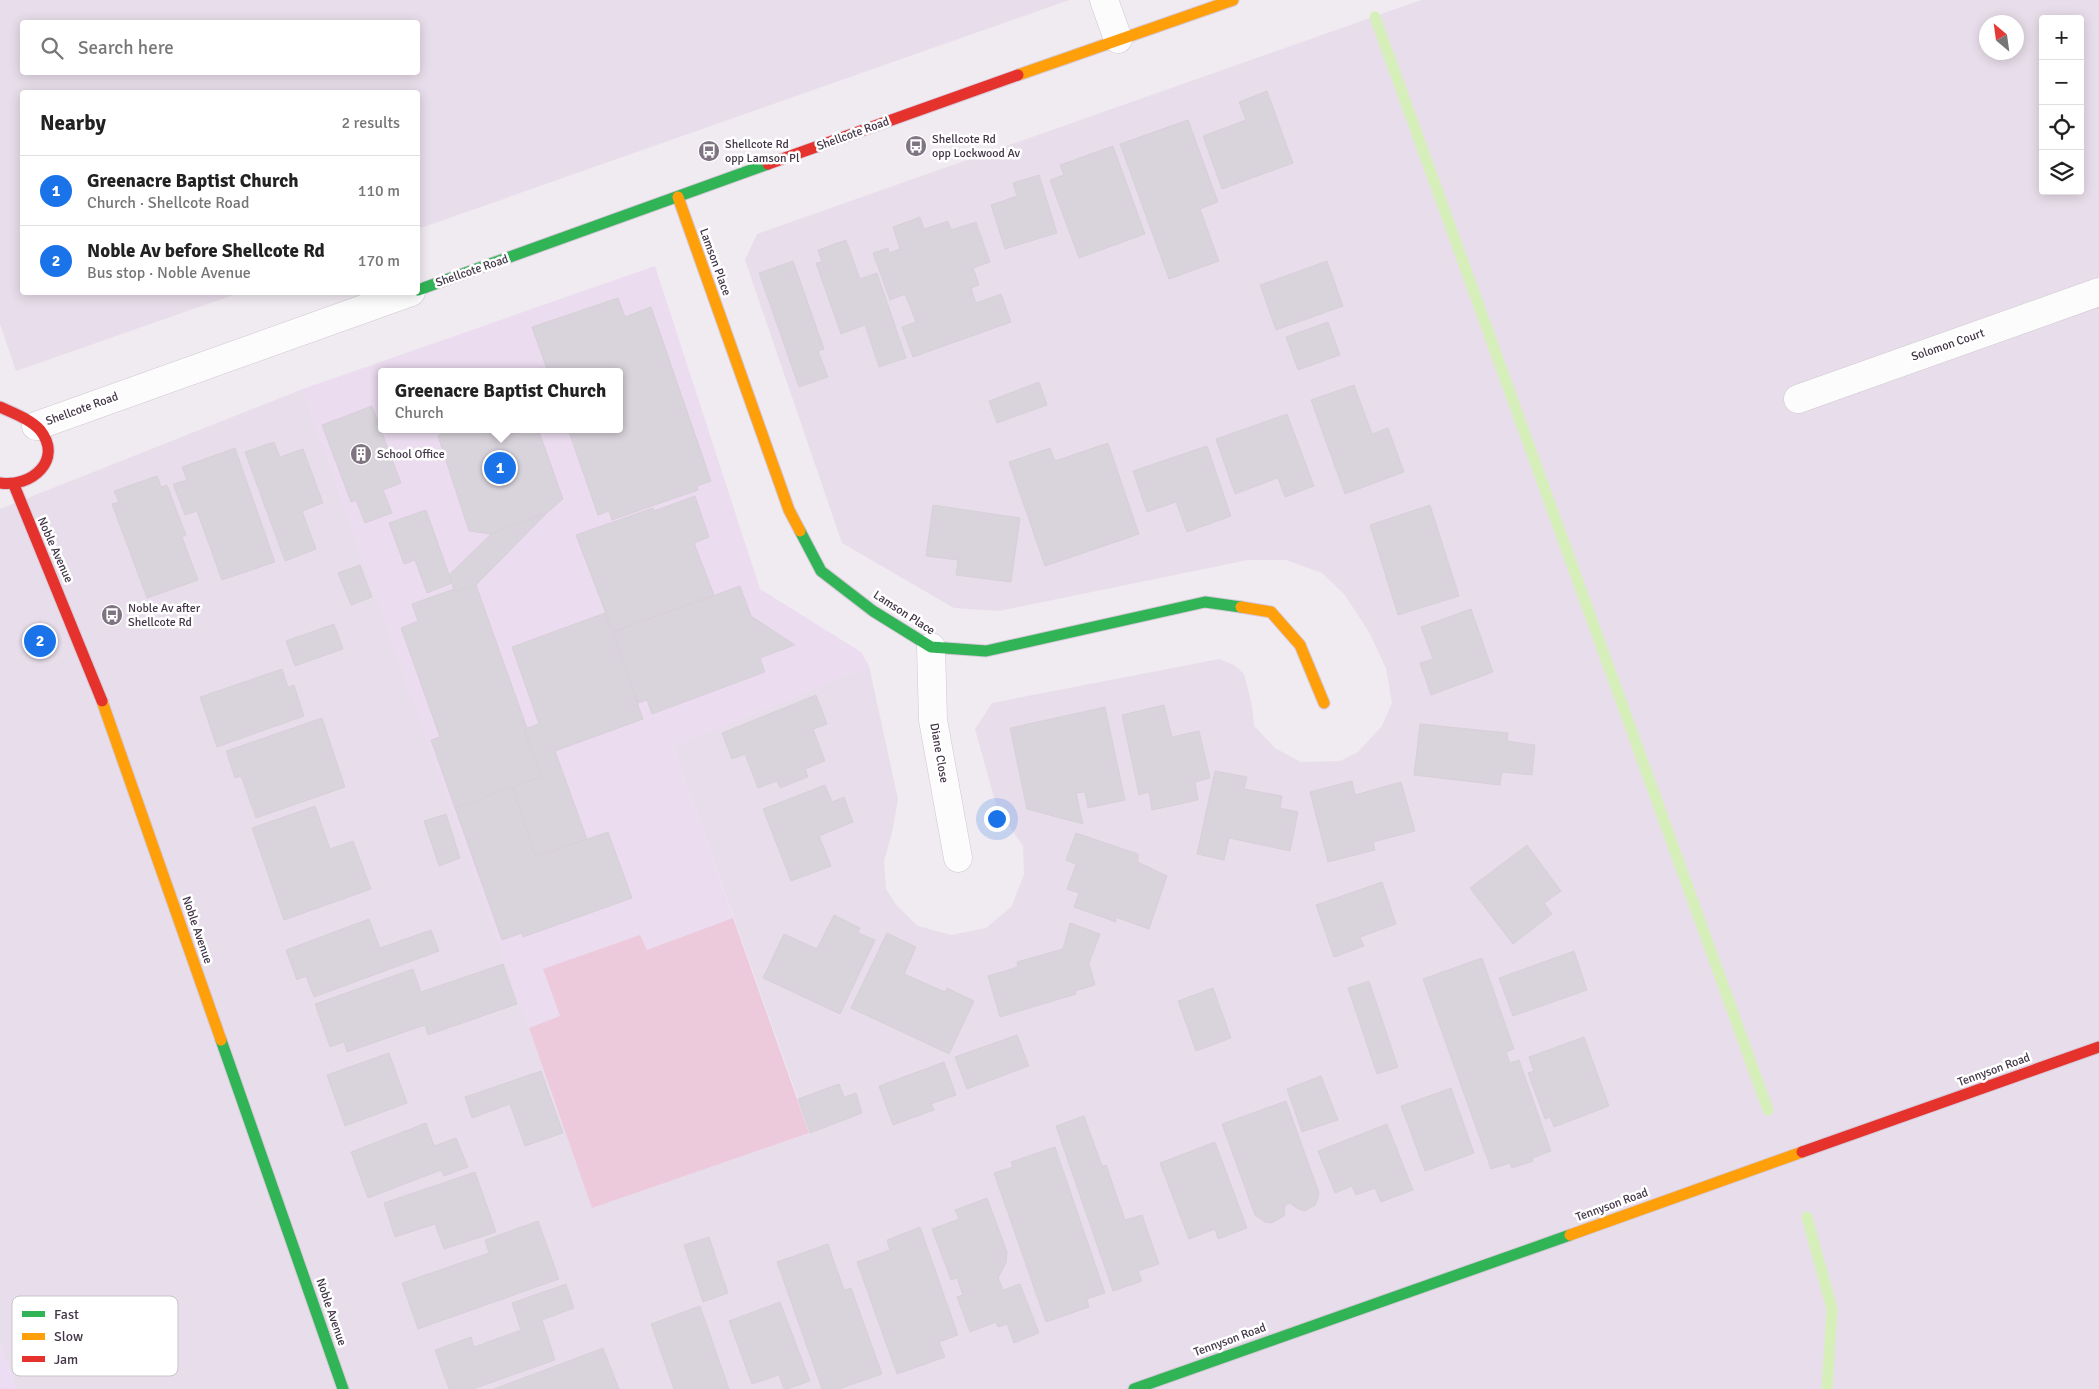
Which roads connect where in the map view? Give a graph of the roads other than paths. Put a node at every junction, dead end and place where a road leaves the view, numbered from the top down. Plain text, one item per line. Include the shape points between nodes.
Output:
1 (1104, 0) edge
2 (1233, 0) edge
3 (1118, 39) junction
4 (678, 197) junction
5 (420, 289) edge
6 (2099, 292) edge
7 (403, 295) edge
8 (1798, 399) dead end
9 (0, 407) edge
10 (36, 426) junction
11 (0, 483) edge
12 (14, 485) junction
13 (931, 647) junction
14 (1324, 703) dead end
15 (958, 858) dead end
16 (2099, 1047) edge
17 (343, 1389) edge
18 (1134, 1389) edge

1 - 3 street
2 - 3 street, Shellcote Road
3 - 4 street, Shellcote Road
4 - 5 street, Shellcote Road
4 - 13 street, Lamson Place via 789,510 821,571 873,611
6 - 8 street, Solomon Court
7 - 10 street, Shellcote Road
9 - 10 street
10 - 12 street via 45,438 47,456 40,473 24,484
11 - 12 street
12 - 17 street, Noble Avenue via 108,718
13 - 14 street, Lamson Place via 986,651 1205,602 1271,612 1300,645
13 - 15 street, Diane Close via 933,720
16 - 18 street, Tennyson Road

